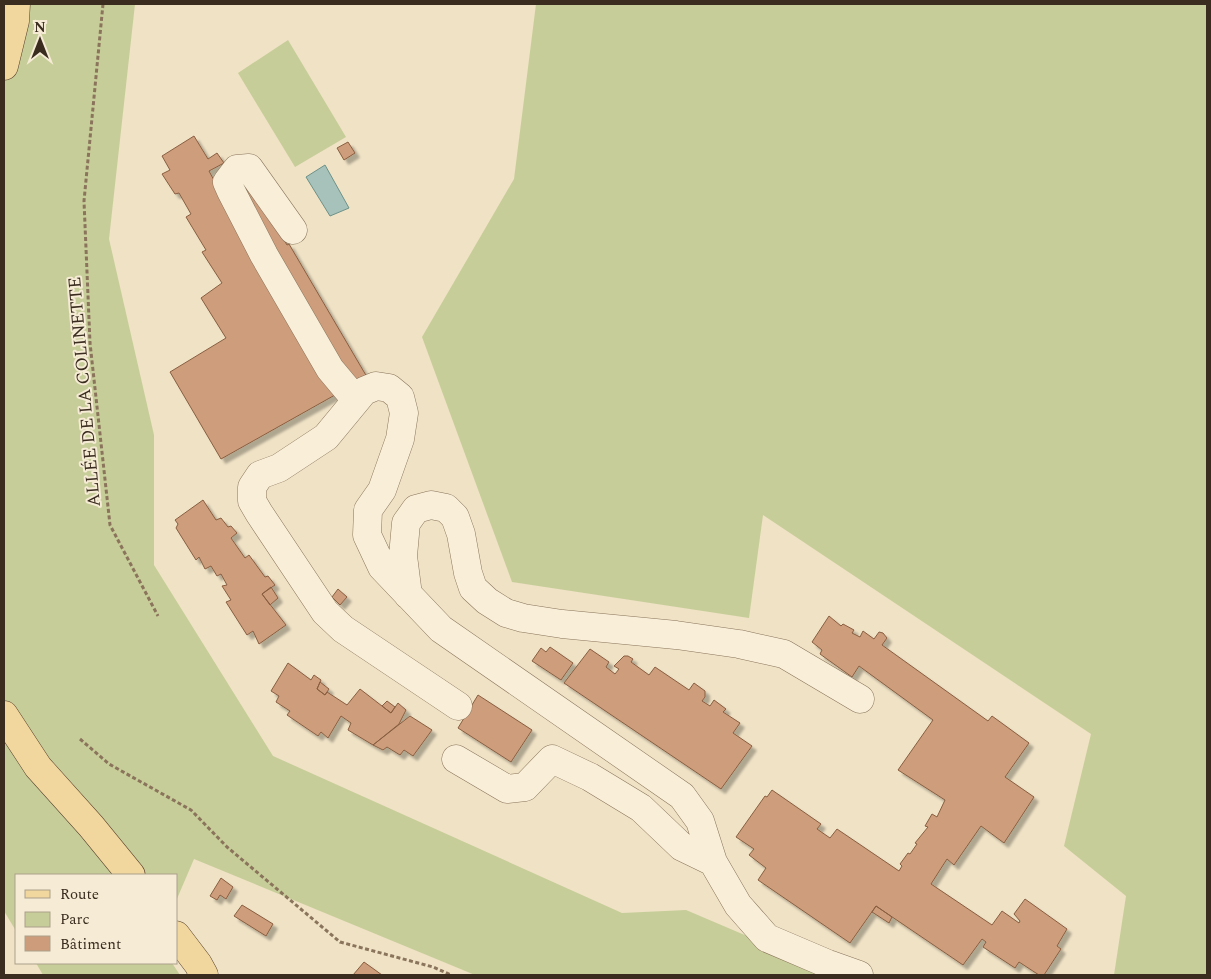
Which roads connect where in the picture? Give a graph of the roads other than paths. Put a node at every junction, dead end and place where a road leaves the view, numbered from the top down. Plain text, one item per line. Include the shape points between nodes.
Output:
1 (16, 4) edge
2 (4, 66) edge
3 (293, 230) dead end
4 (356, 400) junction
5 (408, 595) junction
6 (860, 699) dead end
7 (458, 706) dead end
8 (4, 715) edge
9 (456, 760) dead end
10 (713, 862) junction
11 (130, 874) edge
12 (178, 938) edge
13 (204, 975) edge
14 (860, 975) edge

1 - 2 main road
3 - 4 street via 249,168 237,169 227,182 231,191 330,369
4 - 5 street via 364,391 376,386 389,388 400,397 404,413 400,439 382,490 368,510 367,535 382,567
4 - 7 street via 326,437 279,468 260,475 252,487 252,500 326,612 343,628
5 - 6 street via 403,556 406,523 416,509 432,505 446,508 455,517 461,534 473,588 506,613 562,624 739,644 784,654
5 - 10 street via 441,629 682,796 700,821
8 - 11 main road via 38,767
9 - 10 street via 508,790 525,787 552,759 641,808 682,846
10 - 14 street via 738,905 767,938
12 - 13 main road

